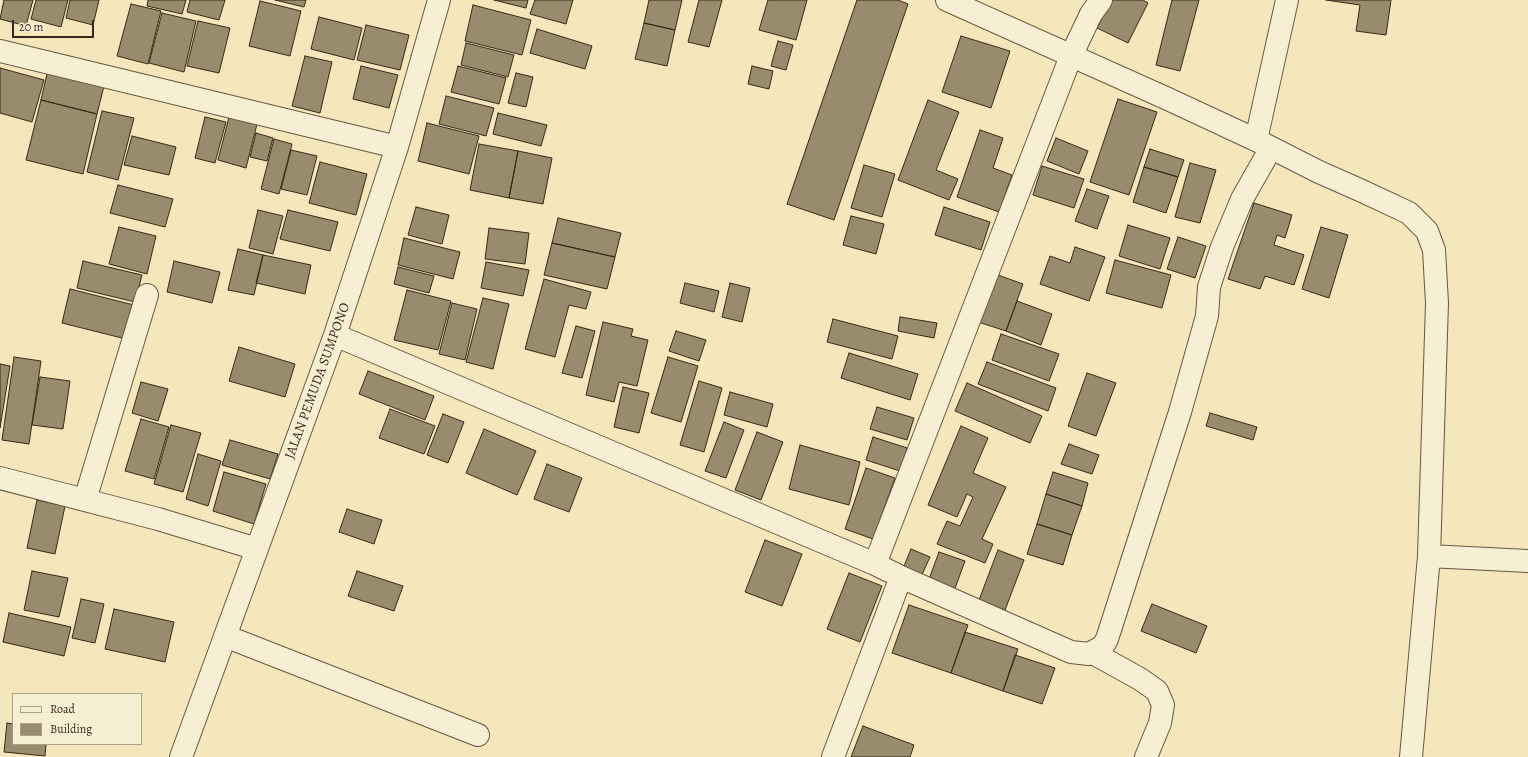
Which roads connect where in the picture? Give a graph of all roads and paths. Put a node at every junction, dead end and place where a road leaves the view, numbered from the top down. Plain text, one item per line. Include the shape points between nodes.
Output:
1 (439, 0) edge
2 (947, 0) edge
3 (1101, 0) edge
4 (1287, 0) edge
5 (0, 51) edge
6 (1071, 56) junction
7 (1264, 144) junction
8 (397, 147) junction
9 (147, 295) dead end
10 (335, 335) junction
11 (0, 478) edge
12 (85, 500) junction
13 (257, 549) junction
14 (1429, 556) junction
15 (1528, 561) edge
16 (875, 564) junction
17 (900, 577) junction
18 (239, 641) junction
19 (1093, 653) junction
20 (478, 735) dead end
21 (181, 757) edge
22 (833, 757) edge
23 (1146, 757) edge
24 (1411, 757) edge

1 - 8 street, JALAN PEMUDA SUMPONO
2 - 6 street
3 - 6 street via 1091,14
4 - 7 street
5 - 8 street
6 - 7 street
6 - 16 street
7 - 14 street via 1409,213 1427,231 1434,250 1437,302
7 - 19 street via 1222,247 1209,287 1207,316 1180,412 1107,639 1103,646
8 - 10 street, JALAN PEMUDA SUMPONO
9 - 12 street
10 - 13 street, JALAN PEMUDA SUMPONO
10 - 16 street
11 - 12 street
12 - 13 street
13 - 18 street, JALAN PEMUDA SUMPONO
14 - 15 street
14 - 24 street
16 - 17 street
17 - 19 street via 1071,652
17 - 22 street
18 - 20 street
18 - 21 street, JALAN PEMUDA SUMPONO
19 - 23 street via 1140,679 1157,692 1163,705 1160,723

